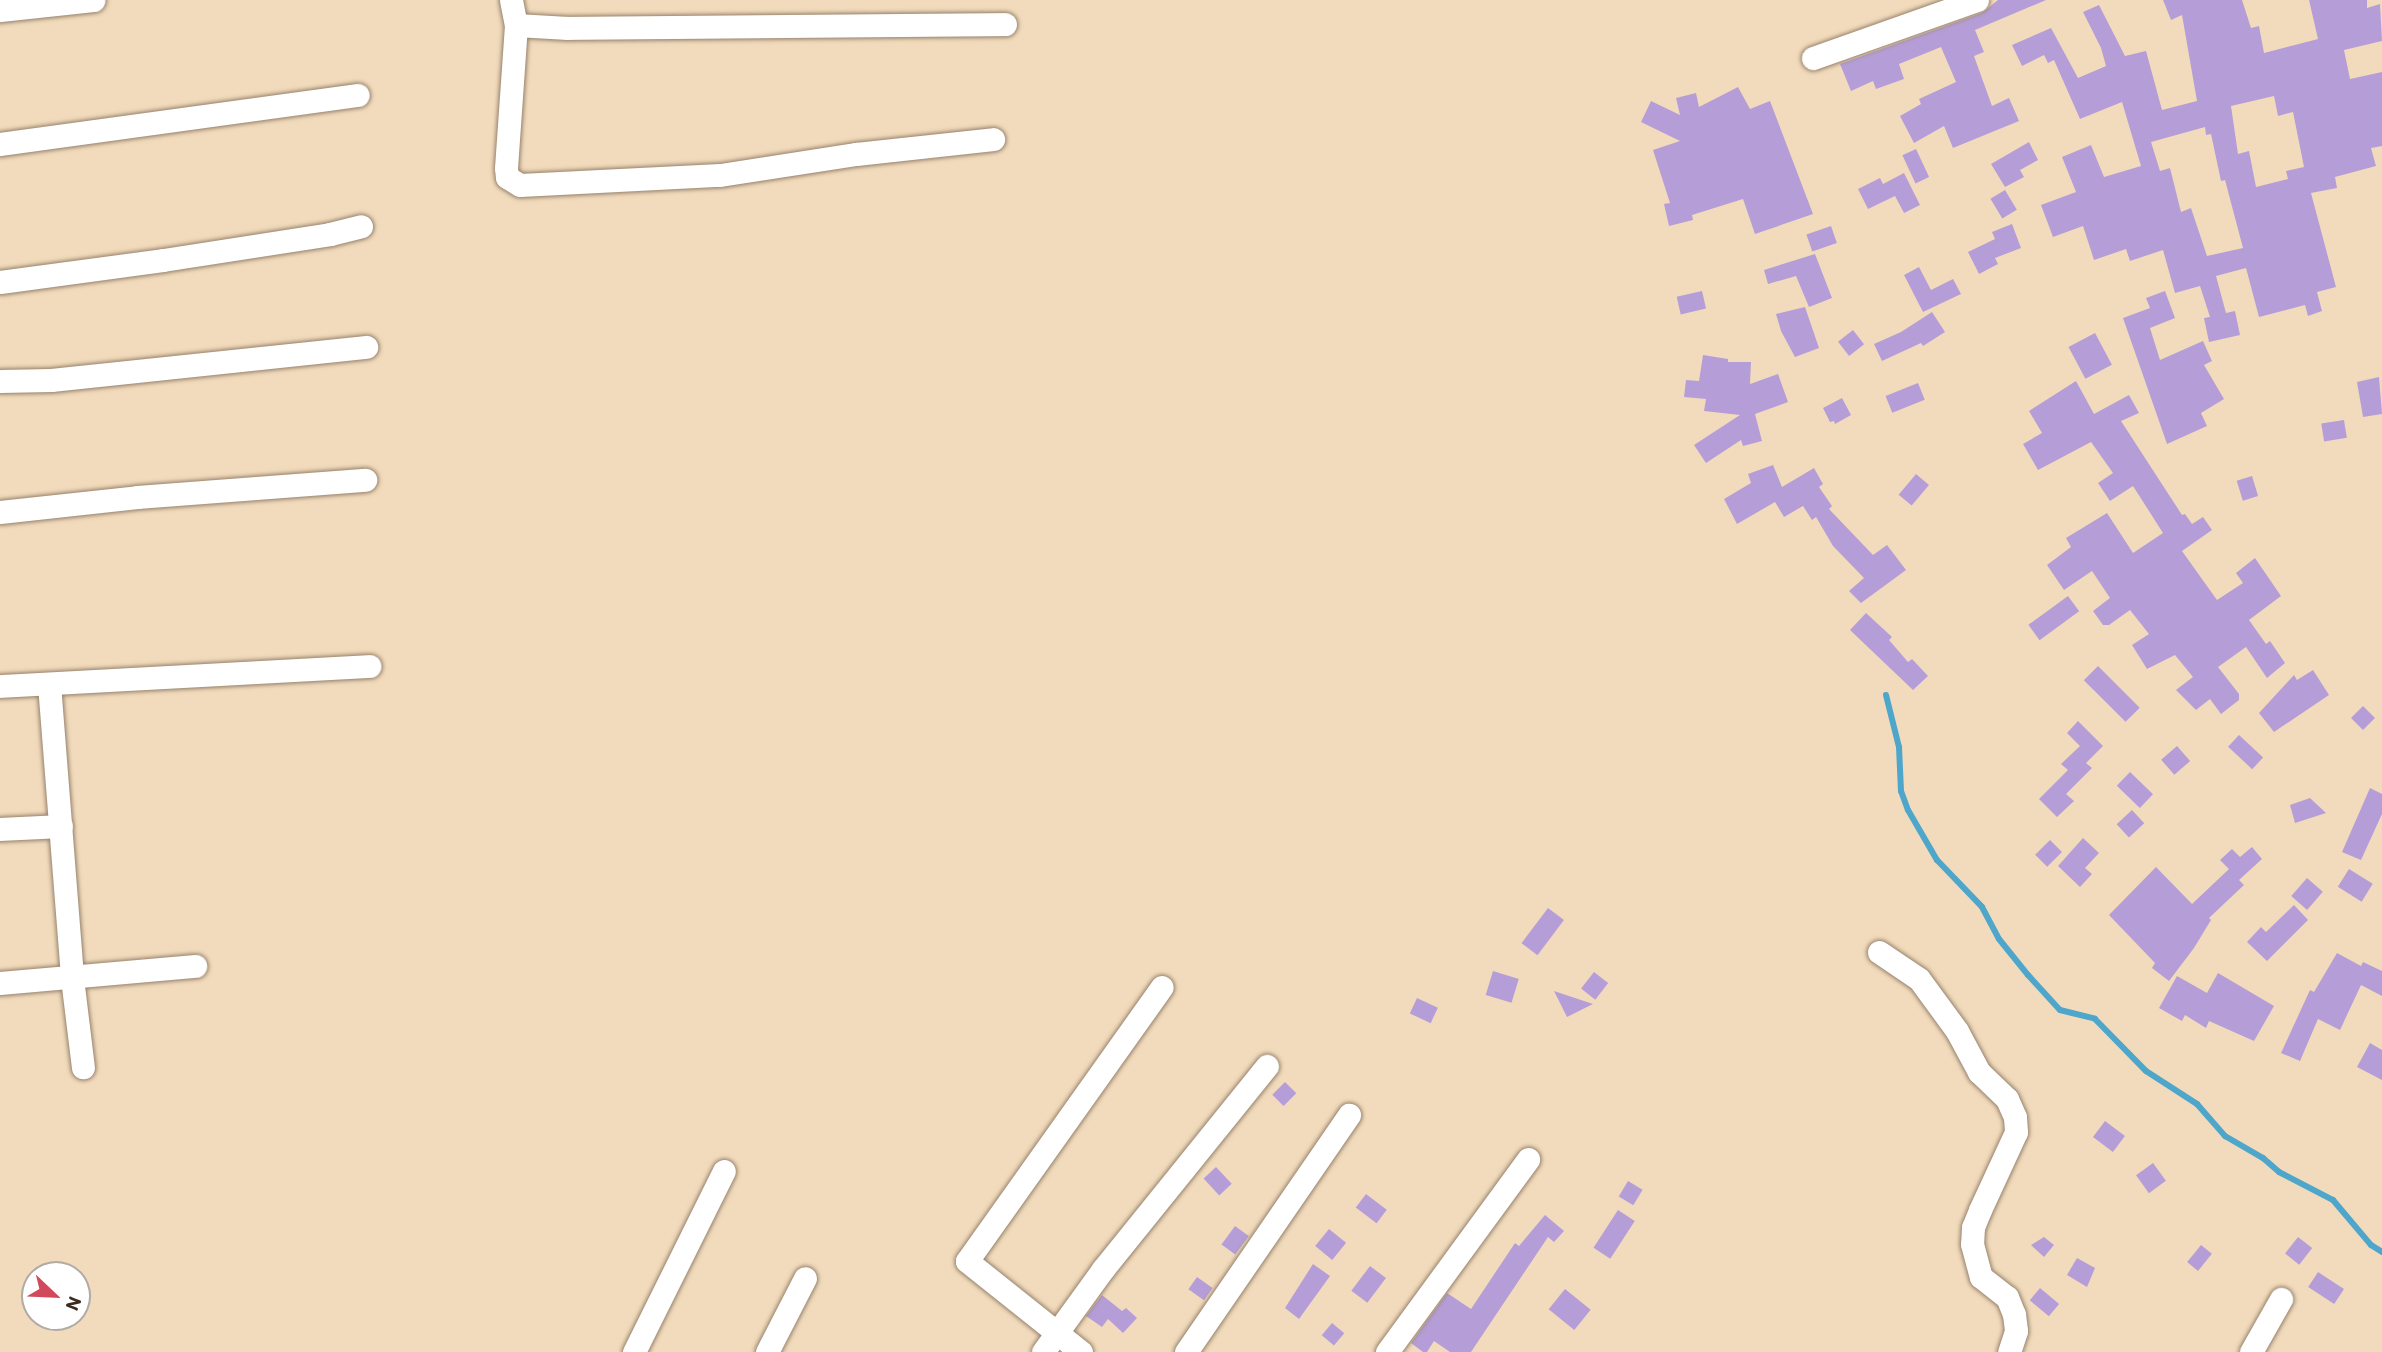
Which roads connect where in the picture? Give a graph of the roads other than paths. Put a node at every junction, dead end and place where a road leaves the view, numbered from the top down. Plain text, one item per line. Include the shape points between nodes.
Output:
1 (93, 0) edge
2 (512, 0) edge
3 (1977, 0) edge
4 (0, 10) edge
5 (1005, 24) dead end
6 (516, 25) junction
7 (1814, 58) dead end
8 (358, 95) dead end
9 (993, 139) dead end
10 (0, 144) edge
11 (361, 226) dead end
12 (0, 282) edge
13 (366, 347) dead end
14 (1, 375) edge
15 (365, 480) dead end
16 (0, 512) edge
17 (369, 666) dead end
18 (49, 684) junction
19 (0, 687) edge
20 (61, 826) junction
21 (0, 829) edge
22 (1879, 952) dead end
23 (195, 966) dead end
24 (72, 978) junction
25 (0, 983) edge
26 (1163, 987) dead end
27 (1267, 1066) dead end
28 (83, 1067) dead end
29 (1349, 1115) dead end
30 (1528, 1159) dead end
31 (724, 1171) dead end
32 (805, 1278) dead end
33 (2281, 1299) dead end
34 (1058, 1333) junction
35 (634, 1352) edge
36 (766, 1352) edge
37 (1043, 1352) edge
38 (1081, 1352) edge
39 (1186, 1352) edge
40 (1387, 1352) edge
41 (2009, 1352) edge
42 (2251, 1352) edge

1 - 4 street
2 - 6 street
3 - 7 street
5 - 6 street via 620,29
6 - 9 street via 506,168 507,177 520,185 720,176 856,154
8 - 10 street
11 - 12 street
13 - 14 street via 51,380
15 - 16 street
17 - 18 street
18 - 19 street
18 - 20 street
20 - 21 street
20 - 24 street
22 - 41 street via 1920,979 1979,1072 2007,1099 2015,1117 2016,1132 1973,1227 1972,1244 1981,1278 2007,1297 2014,1314 2016,1331
23 - 24 street
24 - 25 street
24 - 28 street
26 - 34 street via 967,1261
27 - 34 street via 1102,1269
29 - 39 street
30 - 40 street
31 - 35 street
32 - 36 street
33 - 42 street
34 - 37 street
34 - 38 street

